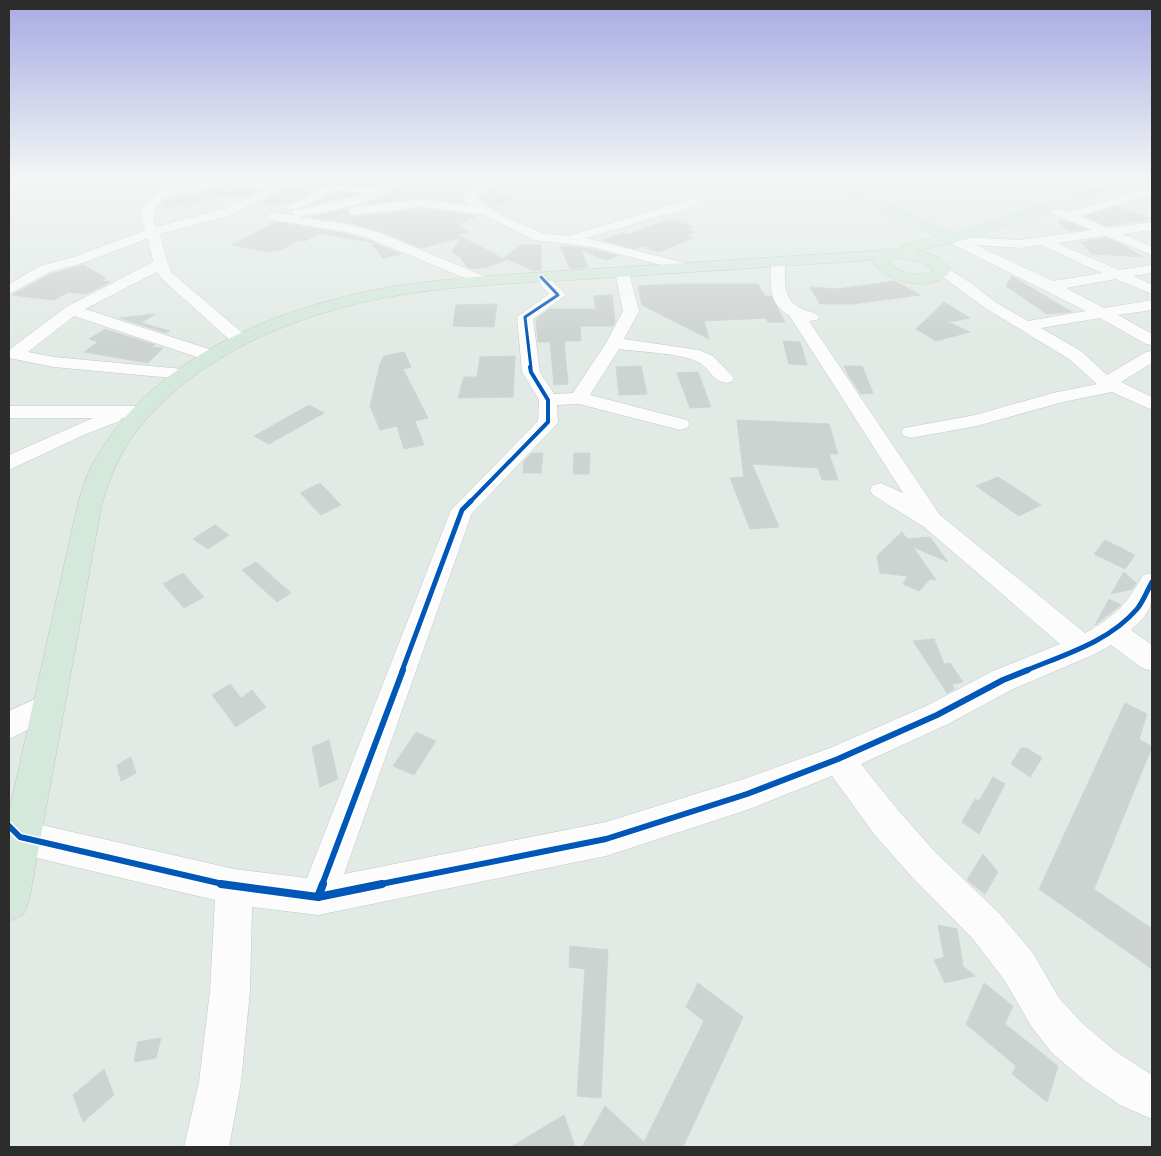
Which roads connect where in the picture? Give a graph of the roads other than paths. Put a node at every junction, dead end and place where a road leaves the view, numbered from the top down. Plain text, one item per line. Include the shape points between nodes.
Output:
1 (153, 232) edge
2 (150, 233) edge
3 (365, 233) edge
4 (530, 233) edge
5 (592, 233) edge
6 (934, 233) edge
7 (970, 233) edge
8 (1023, 233) edge
9 (1099, 233) edge
10 (1108, 233) edge
11 (569, 240) junction
12 (948, 240) junction
13 (1041, 241) junction
14 (1152, 251) edge
15 (897, 254) junction
16 (789, 261) junction
17 (159, 265) junction
18 (688, 268) junction
19 (942, 269) junction
20 (1152, 269) edge
21 (622, 272) junction
22 (900, 275) junction
23 (1118, 275) junction
24 (541, 277) junction
25 (484, 281) junction
26 (1051, 286) junction
27 (9, 290) edge
28 (1152, 290) edge
29 (990, 305) junction
30 (1152, 305) edge
31 (72, 310) junction
32 (796, 314) junction
33 (1103, 314) junction
34 (818, 319) dead end
35 (1152, 319) edge
36 (1025, 326) junction
37 (240, 340) junction
38 (1152, 340) edge
39 (614, 343) junction
40 (11, 353) edge
41 (212, 356) junction
42 (1152, 356) edge
43 (183, 374) junction
44 (725, 378) dead end
45 (1110, 384) junction
46 (579, 398) junction
47 (548, 400) junction
48 (1152, 404) edge
49 (9, 412) edge
50 (132, 412) junction
51 (680, 424) dead end
52 (912, 432) dead end
53 (9, 463) edge
54 (881, 490) dead end
55 (932, 521) junction
56 (1152, 582) edge
57 (1112, 631) junction
58 (1083, 647) junction
59 (1152, 660) edge
60 (48, 706) junction
61 (9, 726) edge
62 (838, 759) junction
63 (14, 832) edge
64 (234, 887) junction
65 (318, 898) junction
66 (9, 901) edge
67 (1152, 1097) edge
68 (206, 1147) edge

1 - 17 street
2 - 27 street via 45,269
3 - 25 street
4 - 11 street
5 - 11 street
6 - 12 highway
7 - 12 highway
8 - 13 street
9 - 13 street
10 - 14 street
11 - 18 street
12 - 13 street via 1020,244
12 - 15 highway via 912,246
12 - 19 highway
12 - 26 street
13 - 23 street
15 - 16 highway
15 - 19 highway via 930,259
15 - 22 highway via 880,262
16 - 18 highway
16 - 22 highway via 877,267
16 - 32 street via 778,292 781,302
17 - 31 street
17 - 37 street via 167,276
18 - 21 highway
19 - 22 highway via 940,274 926,278
19 - 29 street
20 - 23 street
21 - 24 highway
21 - 39 street via 631,311
22 - 29 street via 949,288
23 - 26 street
23 - 28 street
24 - 25 highway
24 - 47 street via 558,295 525,317 531,372
25 - 37 highway via 421,287 340,303
26 - 33 street
29 - 36 street
30 - 33 street
31 - 40 street
31 - 41 street
32 - 34 street
32 - 55 street
33 - 35 street
33 - 36 street
33 - 38 street
36 - 45 street via 1075,355 1091,372
37 - 41 highway
39 - 44 street via 693,354 707,360
39 - 46 street
40 - 43 street via 54,362
41 - 43 highway
42 - 45 street
43 - 50 highway
45 - 48 street
45 - 52 street via 977,420
46 - 47 street
46 - 51 street
47 - 65 street via 548,422 462,510
49 - 50 street
50 - 53 street via 79,430
50 - 60 highway via 103,468 90,503
54 - 55 street
55 - 58 street
56 - 57 street via 1137,609
57 - 58 street
57 - 59 street
58 - 62 street via 1003,680 937,715
60 - 61 street
60 - 63 highway
62 - 65 street via 747,794 606,839
62 - 67 street via 917,857 986,926 1019,967 1045,1012 1067,1038 1100,1066 1135,1090
63 - 64 street
63 - 66 highway
64 - 65 street
64 - 68 street via 230,991 221,1073

